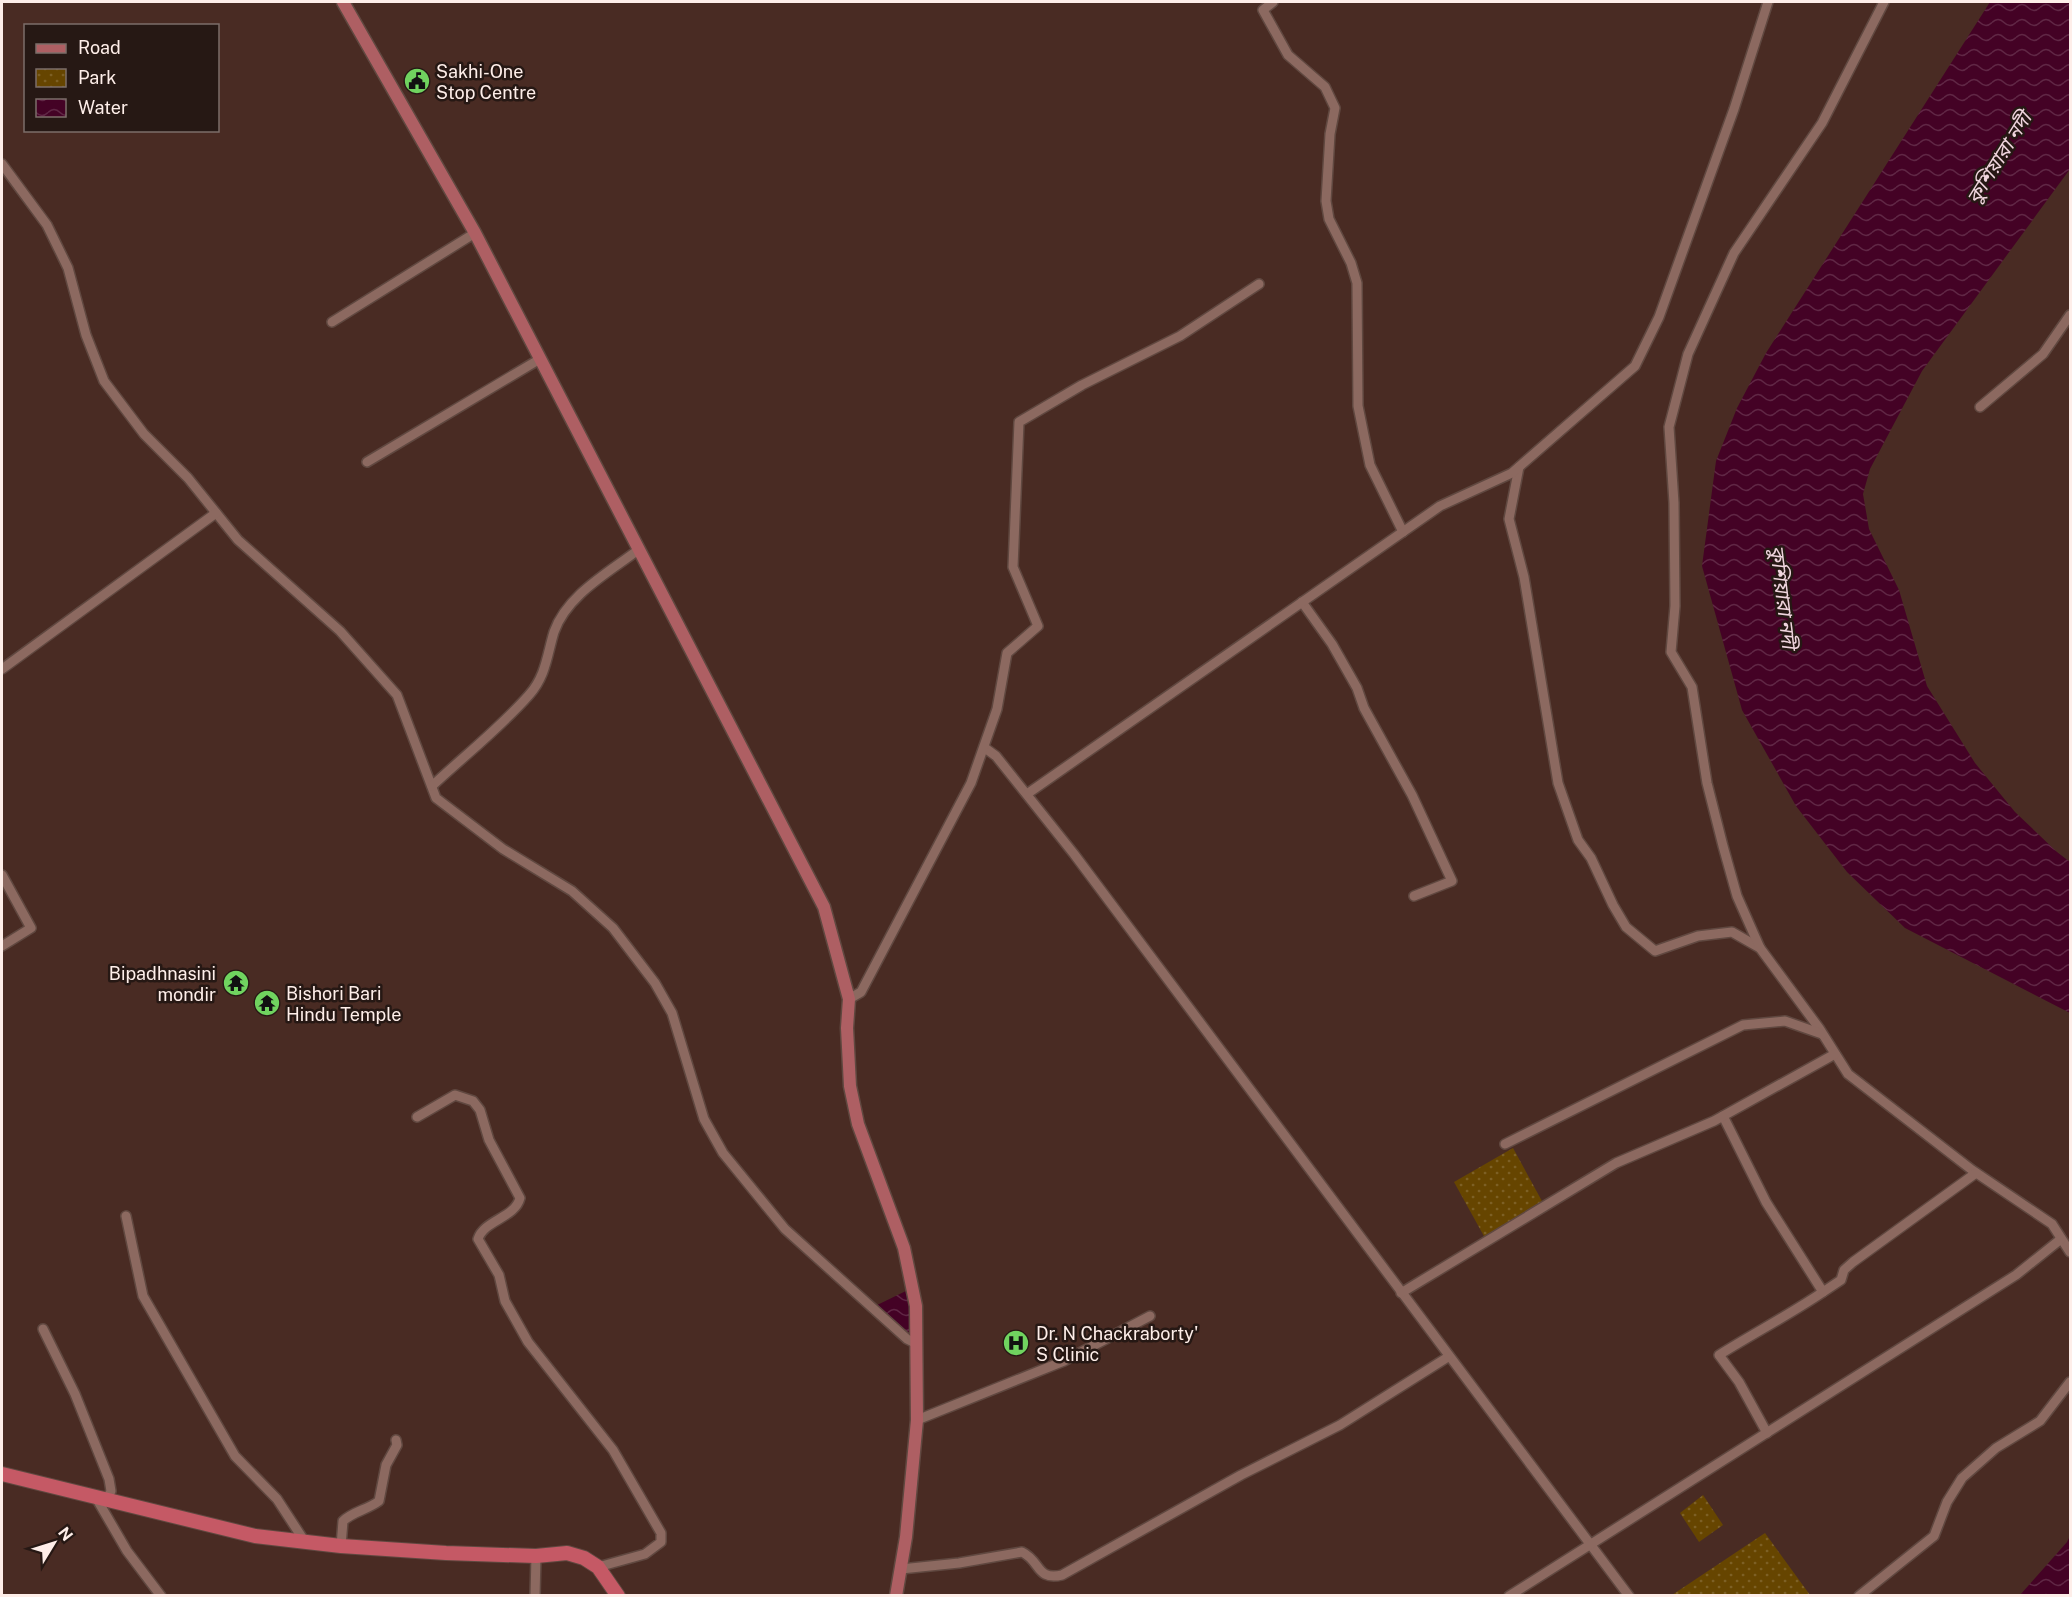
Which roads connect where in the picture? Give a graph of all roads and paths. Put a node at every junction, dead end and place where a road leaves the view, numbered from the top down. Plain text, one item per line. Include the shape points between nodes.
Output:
1 (343, 2) edge
2 (1273, 2) edge
3 (1768, 2) edge
4 (1884, 2) edge
5 (2, 164) edge
6 (475, 233) junction
7 (1259, 284) dead end
8 (2070, 315) edge
9 (332, 322) dead end
10 (540, 359) junction
11 (1980, 407) dead end
12 (368, 462) dead end
13 (1519, 466) junction
14 (216, 513) junction
15 (1403, 532) junction
16 (638, 550) junction
17 (1302, 602) junction
18 (2, 669) edge
19 (985, 748) junction
20 (432, 786) junction
21 (1027, 795) junction
22 (2, 875) edge
23 (1414, 896) dead end
24 (2, 946) edge
25 (1760, 948) junction
26 (849, 999) junction
27 (1822, 1034) junction
28 (1835, 1054) junction
29 (1723, 1116) junction
30 (417, 1117) dead end
31 (1505, 1144) dead end
32 (1976, 1173) junction
33 (126, 1216) dead end
34 (2061, 1239) junction
35 (2070, 1252) edge
36 (1823, 1292) junction
37 (1401, 1293) junction
38 (1150, 1316) dead end
39 (43, 1329) dead end
40 (918, 1344) junction
41 (1448, 1357) junction
42 (2070, 1382) edge
43 (917, 1420) junction
44 (1767, 1433) junction
45 (396, 1440) dead end
46 (2, 1474) edge
47 (101, 1497) junction
48 (305, 1542) junction
49 (1589, 1544) junction
50 (341, 1546) junction
51 (536, 1556) junction
52 (598, 1567) junction
53 (901, 1569) junction
54 (161, 1596) edge
55 (535, 1596) edge
56 (618, 1596) edge
57 (896, 1596) edge
58 (1509, 1596) edge
59 (1630, 1596) edge
60 (1859, 1596) edge

1 - 6 main road
2 - 15 street via 1263,10 1288,55 1325,87 1335,108 1326,201 1329,219 1352,263 1356,283 1358,406 1370,465
3 - 13 street via 1659,317 1635,366
4 - 25 street via 1822,123 1734,253 1688,354 1669,428 1675,606 1671,652 1692,687 1707,783 1737,896
5 - 14 street via 47,225 68,268 104,381 144,434
6 - 9 street
6 - 10 main road
7 - 19 street via 1180,336 1019,422 1014,567 1038,626 1007,653
8 - 11 street via 2043,354
10 - 12 street
10 - 16 main road
13 - 15 street via 1512,473 1440,506
13 - 25 street via 1509,519 1524,577 1558,783 1578,840 1626,927 1655,951 1698,936 1732,932
14 - 18 street
14 - 20 street via 238,540 340,631 397,695
15 - 17 street
16 - 20 street via 582,592 564,613 545,672 530,694
16 - 26 main road via 824,907
17 - 21 street
17 - 23 street via 1332,644 1356,688 1452,881
19 - 21 street
19 - 26 street via 971,783 861,992
20 - 40 street via 436,798 503,849 573,891 613,928 672,1012 704,1119 723,1153 785,1229 907,1339
21 - 37 street
22 - 24 street via 31,928
25 - 27 street
26 - 40 main road via 850,1086 858,1124 911,1276
27 - 28 street
27 - 31 street via 1785,1021 1743,1025
28 - 29 street
28 - 32 street via 1848,1074
29 - 36 street via 1766,1202
29 - 37 street via 1616,1163
30 - 52 street via 455,1095 473,1101 480,1110 489,1140 520,1198 516,1207 480,1232 478,1239 499,1275 505,1301 528,1342 613,1450 661,1533 661,1542 645,1554
32 - 34 street via 2052,1224
32 - 36 street via 1867,1251 1844,1270 1841,1280
33 - 48 street via 143,1296 235,1456 277,1499
34 - 35 street
34 - 44 street via 2016,1275
36 - 44 street via 1785,1319 1773,1322 1719,1355
37 - 41 street
38 - 43 street via 1064,1361
39 - 47 street via 75,1394 109,1479 111,1491
40 - 43 main road
41 - 49 street
41 - 53 street via 1340,1425 1241,1475 1062,1575 1051,1578 1042,1574 1029,1555 1022,1552
42 - 60 street via 2040,1420 1996,1448 1962,1478 1947,1502 1934,1536
43 - 53 main road
44 - 49 street
45 - 50 street via 379,1501 367,1510 353,1512 343,1521
46 - 47 highway
47 - 48 highway via 255,1536
47 - 54 street via 127,1551
48 - 50 highway
49 - 58 street
49 - 59 street
50 - 51 highway
51 - 52 highway via 567,1553
51 - 55 street
52 - 56 highway
53 - 57 main road

